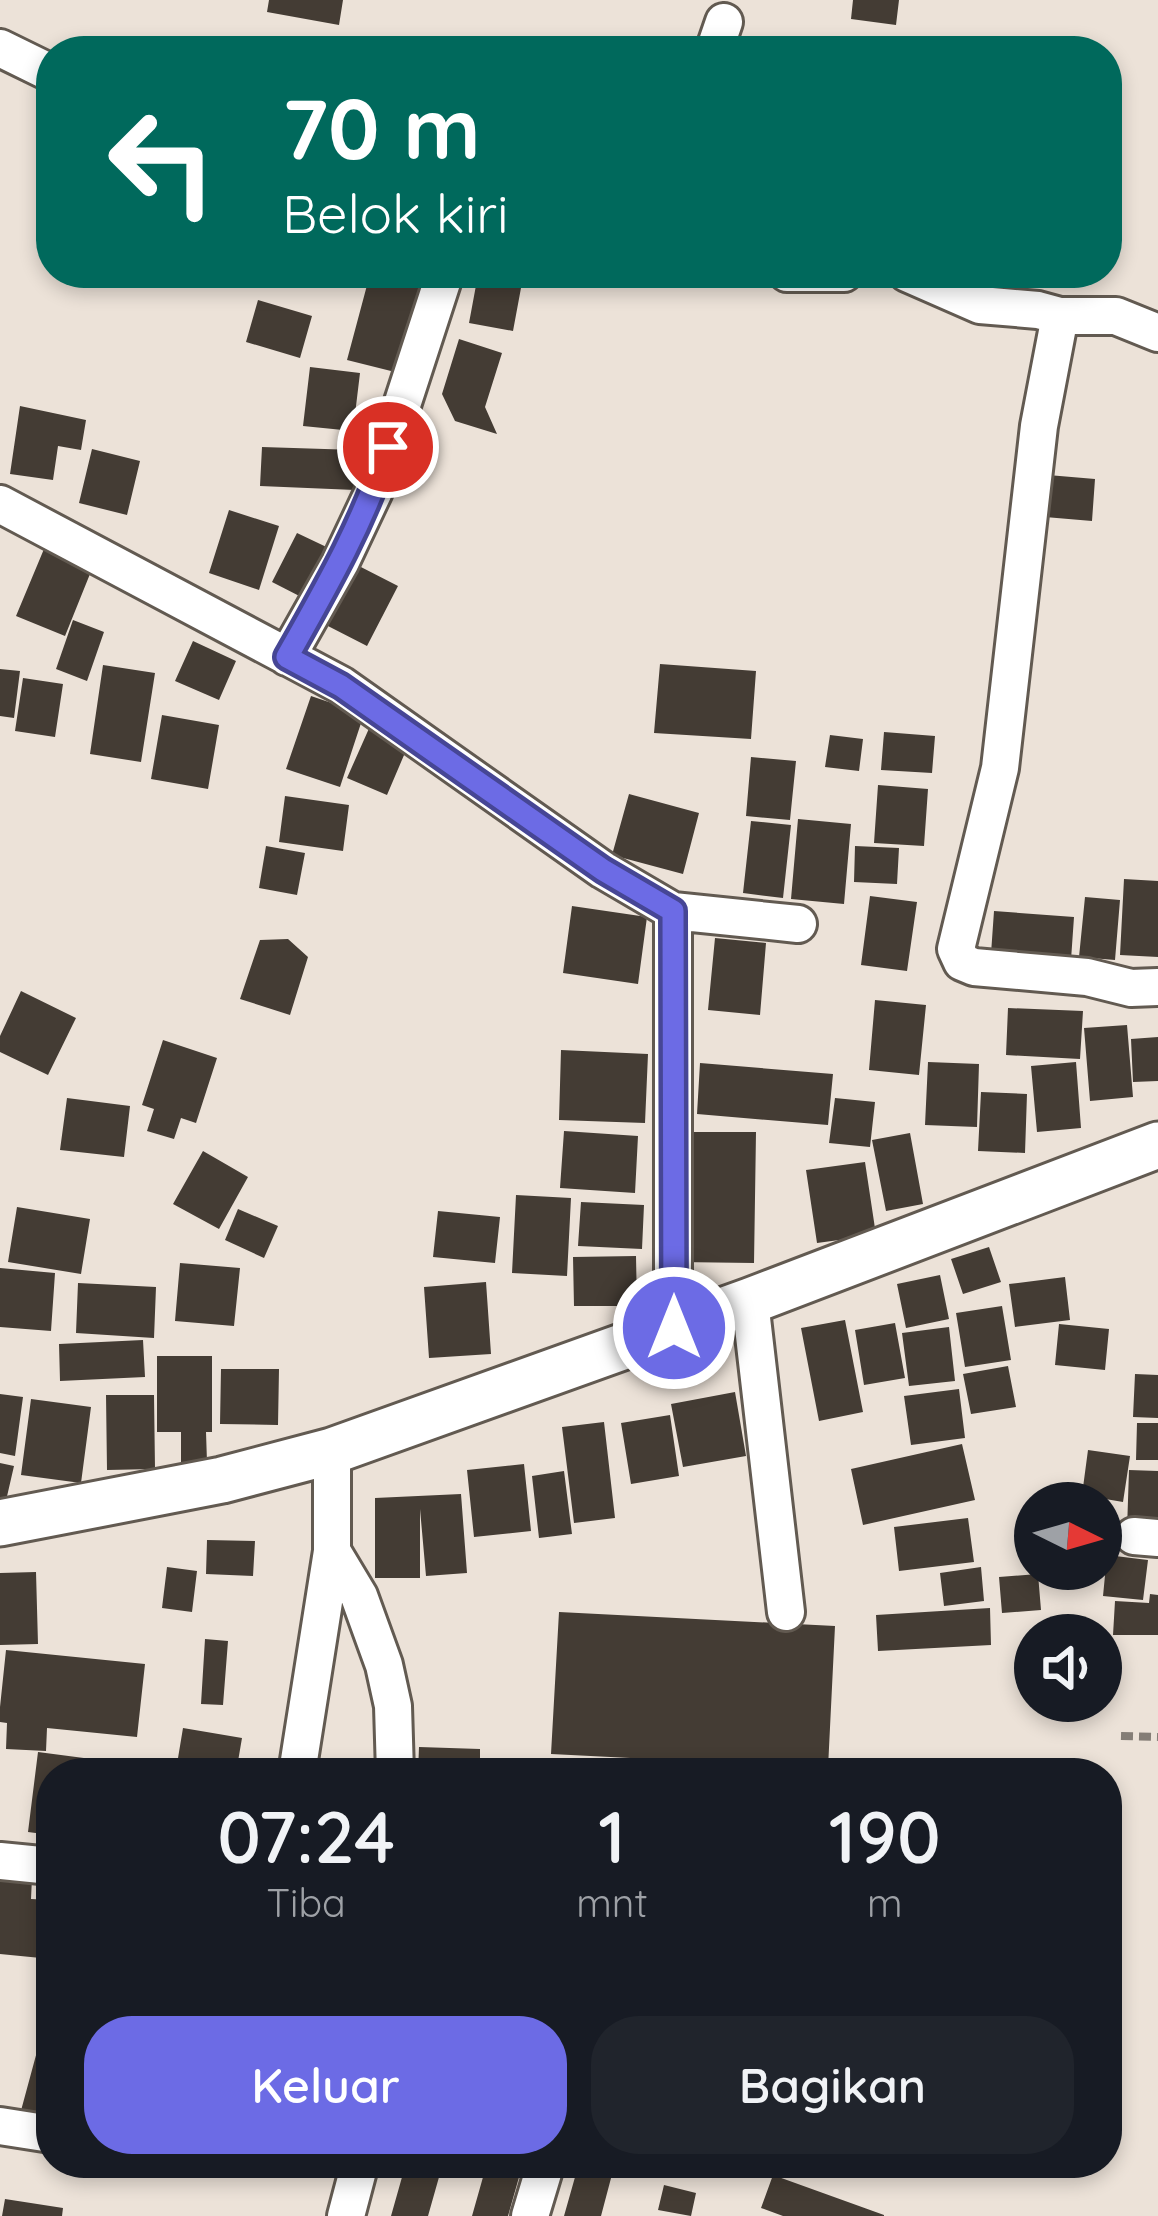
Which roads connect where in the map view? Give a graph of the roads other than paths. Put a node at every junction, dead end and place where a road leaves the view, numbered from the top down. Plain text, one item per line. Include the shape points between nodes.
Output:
1 (0, 48) edge
2 (36, 66) edge
3 (440, 288) edge
4 (941, 288) edge
5 (1060, 316) junction
6 (1158, 334) edge
7 (0, 504) edge
8 (287, 657) junction
9 (673, 911) junction
10 (798, 924) dead end
11 (1158, 987) edge
12 (1158, 1145) edge
13 (750, 1300) junction
14 (674, 1328) junction
15 (332, 1451) junction
16 (0, 1523) edge
17 (332, 1551) junction
18 (786, 1612) dead end
19 (299, 1758) edge
20 (395, 1758) edge
21 (0, 1861) edge
22 (36, 1864) edge
23 (0, 2126) edge
24 (36, 2132) edge
25 (356, 2178) edge
26 (541, 2178) edge
27 (346, 2216) edge
28 (530, 2216) edge

1 - 2 street
3 - 8 street via 374,491
4 - 5 street via 980,305
5 - 6 street via 1115,316
5 - 11 street via 1039,426 1000,768 956,949 974,967
7 - 8 street
8 - 9 street
9 - 10 street
9 - 14 street
12 - 13 street
13 - 14 street
13 - 18 street
14 - 15 street
15 - 16 street
15 - 17 street
17 - 19 street
17 - 20 street via 384,1665
21 - 22 street
23 - 24 street
25 - 27 street
26 - 28 street

